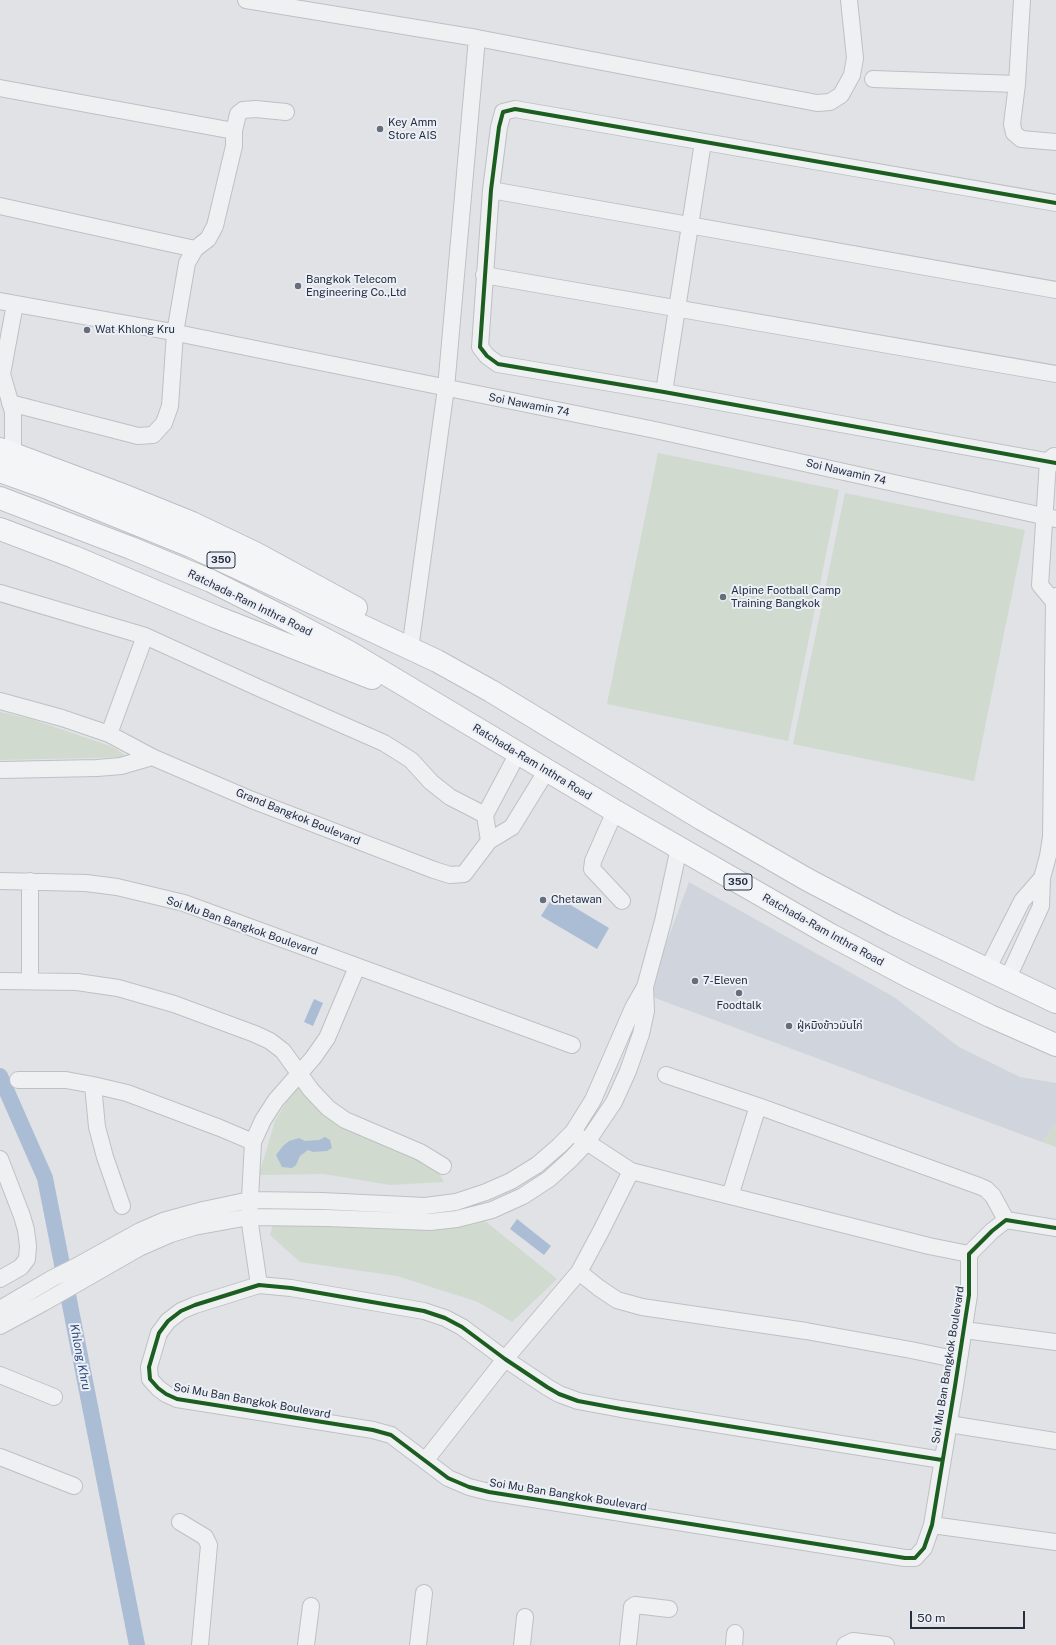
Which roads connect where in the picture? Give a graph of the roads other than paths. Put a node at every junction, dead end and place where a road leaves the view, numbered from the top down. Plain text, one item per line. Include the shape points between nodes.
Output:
1 (246, 0) edge
2 (849, 0) edge
3 (1022, 0) edge
4 (477, 38) junction
5 (873, 79) dead end
6 (1017, 84) junction
7 (0, 88) edge
8 (286, 112) dead end
9 (234, 131) junction
10 (704, 142) junction
11 (1056, 142) edge
12 (491, 190) junction
13 (1056, 203) edge
14 (0, 206) edge
15 (690, 225) junction
16 (195, 249) junction
17 (484, 275) junction
18 (1056, 290) edge
19 (8, 303) edge
20 (678, 309) junction
21 (175, 333) junction
22 (1056, 374) edge
23 (446, 388) junction
24 (664, 392) junction
25 (10, 404) junction
26 (4, 458) edge
27 (1053, 460) edge
28 (0, 498) edge
29 (1050, 518) edge
30 (0, 529) edge
31 (0, 593) edge
32 (1055, 599) edge
33 (145, 636) junction
34 (411, 642) junction
35 (437, 661) junction
36 (0, 701) edge
37 (429, 701) junction
38 (109, 734) junction
39 (518, 753) junction
40 (152, 757) junction
41 (0, 770) edge
42 (547, 770) junction
43 (615, 811) junction
44 (485, 815) junction
45 (489, 841) junction
46 (679, 848) junction
47 (1042, 878) junction
48 (0, 881) edge
49 (30, 881) junction
50 (622, 901) dead end
51 (357, 967) junction
52 (987, 970) junction
53 (1007, 980) junction
54 (0, 981) edge
55 (30, 981) junction
56 (645, 987) junction
57 (1056, 1002) edge
58 (572, 1045) dead end
59 (1056, 1045) edge
60 (300, 1073) junction
61 (666, 1075) dead end
62 (18, 1080) dead end
63 (93, 1085) junction
64 (758, 1106) junction
65 (573, 1132) junction
66 (253, 1142) junction
67 (587, 1142) junction
68 (0, 1159) edge
69 (443, 1166) dead end
70 (631, 1171) junction
71 (730, 1196) junction
72 (250, 1200) junction
73 (122, 1206) dead end
74 (249, 1217) junction
75 (1006, 1220) junction
76 (1056, 1228) edge
77 (968, 1254) junction
78 (579, 1272) junction
79 (79, 1274) junction
80 (0, 1278) edge
81 (259, 1285) junction
82 (0, 1309) edge
83 (0, 1326) edge
84 (964, 1330) junction
85 (1056, 1342) edge
86 (505, 1359) junction
87 (958, 1360) junction
88 (0, 1375) edge
89 (54, 1397) dead end
90 (949, 1424) junction
91 (1056, 1441) edge
92 (0, 1457) edge
93 (942, 1460) junction
94 (425, 1461) junction
95 (74, 1486) dead end
96 (180, 1522) dead end
97 (932, 1525) junction
98 (1056, 1542) edge
99 (424, 1593) dead end
100 (311, 1606) dead end
101 (669, 1609) dead end
102 (526, 1616) dead end
103 (200, 1645) edge
104 (306, 1645) edge
105 (418, 1645) edge
106 (522, 1645) edge
107 (628, 1645) edge
108 (845, 1645) edge
109 (886, 1645) edge

1 - 4 street
2 - 4 street via 855,58 853,69 841,95 830,102 817,103
3 - 6 street
4 - 23 street
5 - 6 street
6 - 11 street via 1012,124 1014,133 1021,139
7 - 9 street
8 - 9 street via 243,110 238,114
9 - 16 street via 234,146 215,226 208,239
10 - 12 street via 514,109 503,112
10 - 13 street
10 - 15 street
12 - 15 street
12 - 17 street
14 - 16 street
15 - 18 street
15 - 20 street
16 - 21 street via 187,263
17 - 20 street
17 - 24 street via 480,347 498,364
19 - 21 street, Soi Nawamin 74
19 - 25 street via 2,374
20 - 22 street
20 - 24 street
21 - 23 street, Soi Nawamin 74
21 - 25 street via 170,406 164,424 153,435 123,433
23 - 29 street, Soi Nawamin 74 via 655,430
23 - 34 street
24 - 27 street
25 - 26 street via 13,412
26 - 34 main road via 120,494 192,523 313,584
26 - 35 main road, 350 via 57,492 191,546
27 - 29 street
28 - 37 main road, Ratchada-Ram Inthra Road / 350 via 211,581 349,652
29 - 32 street via 1040,585
30 - 37 main road
31 - 33 street
32 - 47 street via 1051,838
33 - 38 street
33 - 44 street via 384,743 411,760 431,782 450,797
34 - 35 main road
35 - 52 main road, 350 via 492,691 702,819 808,880
36 - 38 street, Grand Bangkok Boulevard
37 - 39 main road, Ratchada-Ram Inthra Road / 350
38 - 40 street, Grand Bangkok Boulevard
39 - 42 main road, Ratchada-Ram Inthra Road / 350
39 - 44 street
40 - 41 street via 121,766
40 - 45 street, Grand Bangkok Boulevard via 292,816 450,875 464,874
42 - 43 main road, Ratchada-Ram Inthra Road / 350
42 - 45 street, Grand Bangkok Boulevard via 512,826
43 - 46 main road, Ratchada-Ram Inthra Road / 350
43 - 50 street via 593,860 592,869
44 - 45 street
46 - 56 street
46 - 59 main road, Ratchada-Ram Inthra Road / 350 via 908,976
47 - 52 street via 1022,901
47 - 53 street via 1042,906
48 - 49 street, Soi Mu Ban Bangkok Boulevard
49 - 51 street, Soi Mu Ban Bangkok Boulevard via 117,886 184,903
49 - 55 street
51 - 58 street, Soi Mu Ban Bangkok Boulevard
51 - 60 street via 326,1038
52 - 53 main road, 350
53 - 57 main road, 350
54 - 55 street
55 - 60 street via 77,982 118,988 174,1004 270,1041 283,1051
56 - 65 street via 633,1008 593,1100
56 - 67 street via 646,1011 628,1071 614,1102
60 - 66 street via 276,1100
60 - 69 street via 311,1090 328,1108 345,1120 420,1152
61 - 64 street
62 - 63 street via 66,1080
63 - 66 street via 127,1093
63 - 73 street via 97,1126
64 - 71 street
64 - 75 street via 986,1189 993,1196
65 - 67 street
65 - 72 street via 537,1165 511,1181 456,1202 424,1206
66 - 72 street
67 - 70 street
67 - 74 street via 549,1178 523,1196 492,1210 458,1219 402,1222
68 - 80 street via 22,1216 28,1246 27,1259 22,1267
70 - 71 street
70 - 78 street
71 - 77 street
72 - 74 street
72 - 79 street via 163,1221 140,1231
74 - 79 street via 171,1234
74 - 81 street
75 - 76 street
75 - 77 street
77 - 84 street, Soi Mu Ban Bangkok Boulevard via 969,1295
78 - 86 street
78 - 87 street, Soi Mu Ban Bangkok Boulevard via 617,1300 642,1307 806,1331
79 - 82 street via 35,1289
79 - 83 street via 43,1303
81 - 86 street, Soi Mu Ban Bangkok Boulevard via 291,1288 424,1311 462,1327
81 - 94 street, Soi Mu Ban Bangkok Boulevard via 195,1305 168,1321 159,1333 149,1367 150,1379 158,1388 177,1399 373,1430 391,1435
84 - 85 street, Soi Mu Ban Bangkok Boulevard
84 - 87 street, Soi Mu Ban Bangkok Boulevard
86 - 93 street, Soi Mu Ban Bangkok Boulevard via 547,1388 578,1400
86 - 94 street
87 - 90 street, Soi Mu Ban Bangkok Boulevard
88 - 89 street
90 - 91 street, Soi Mu Ban Bangkok Boulevard
90 - 93 street, Soi Mu Ban Bangkok Boulevard
92 - 95 street
93 - 97 street, Soi Mu Ban Bangkok Boulevard
94 - 97 street, Soi Mu Ban Bangkok Boulevard via 448,1478 489,1492 905,1558 915,1558 921,1553
96 - 103 street via 205,1537 209,1545
97 - 98 street
99 - 105 street
100 - 104 street
101 - 107 street via 635,1605 632,1607
102 - 106 street
108 - 109 street via 853,1641

